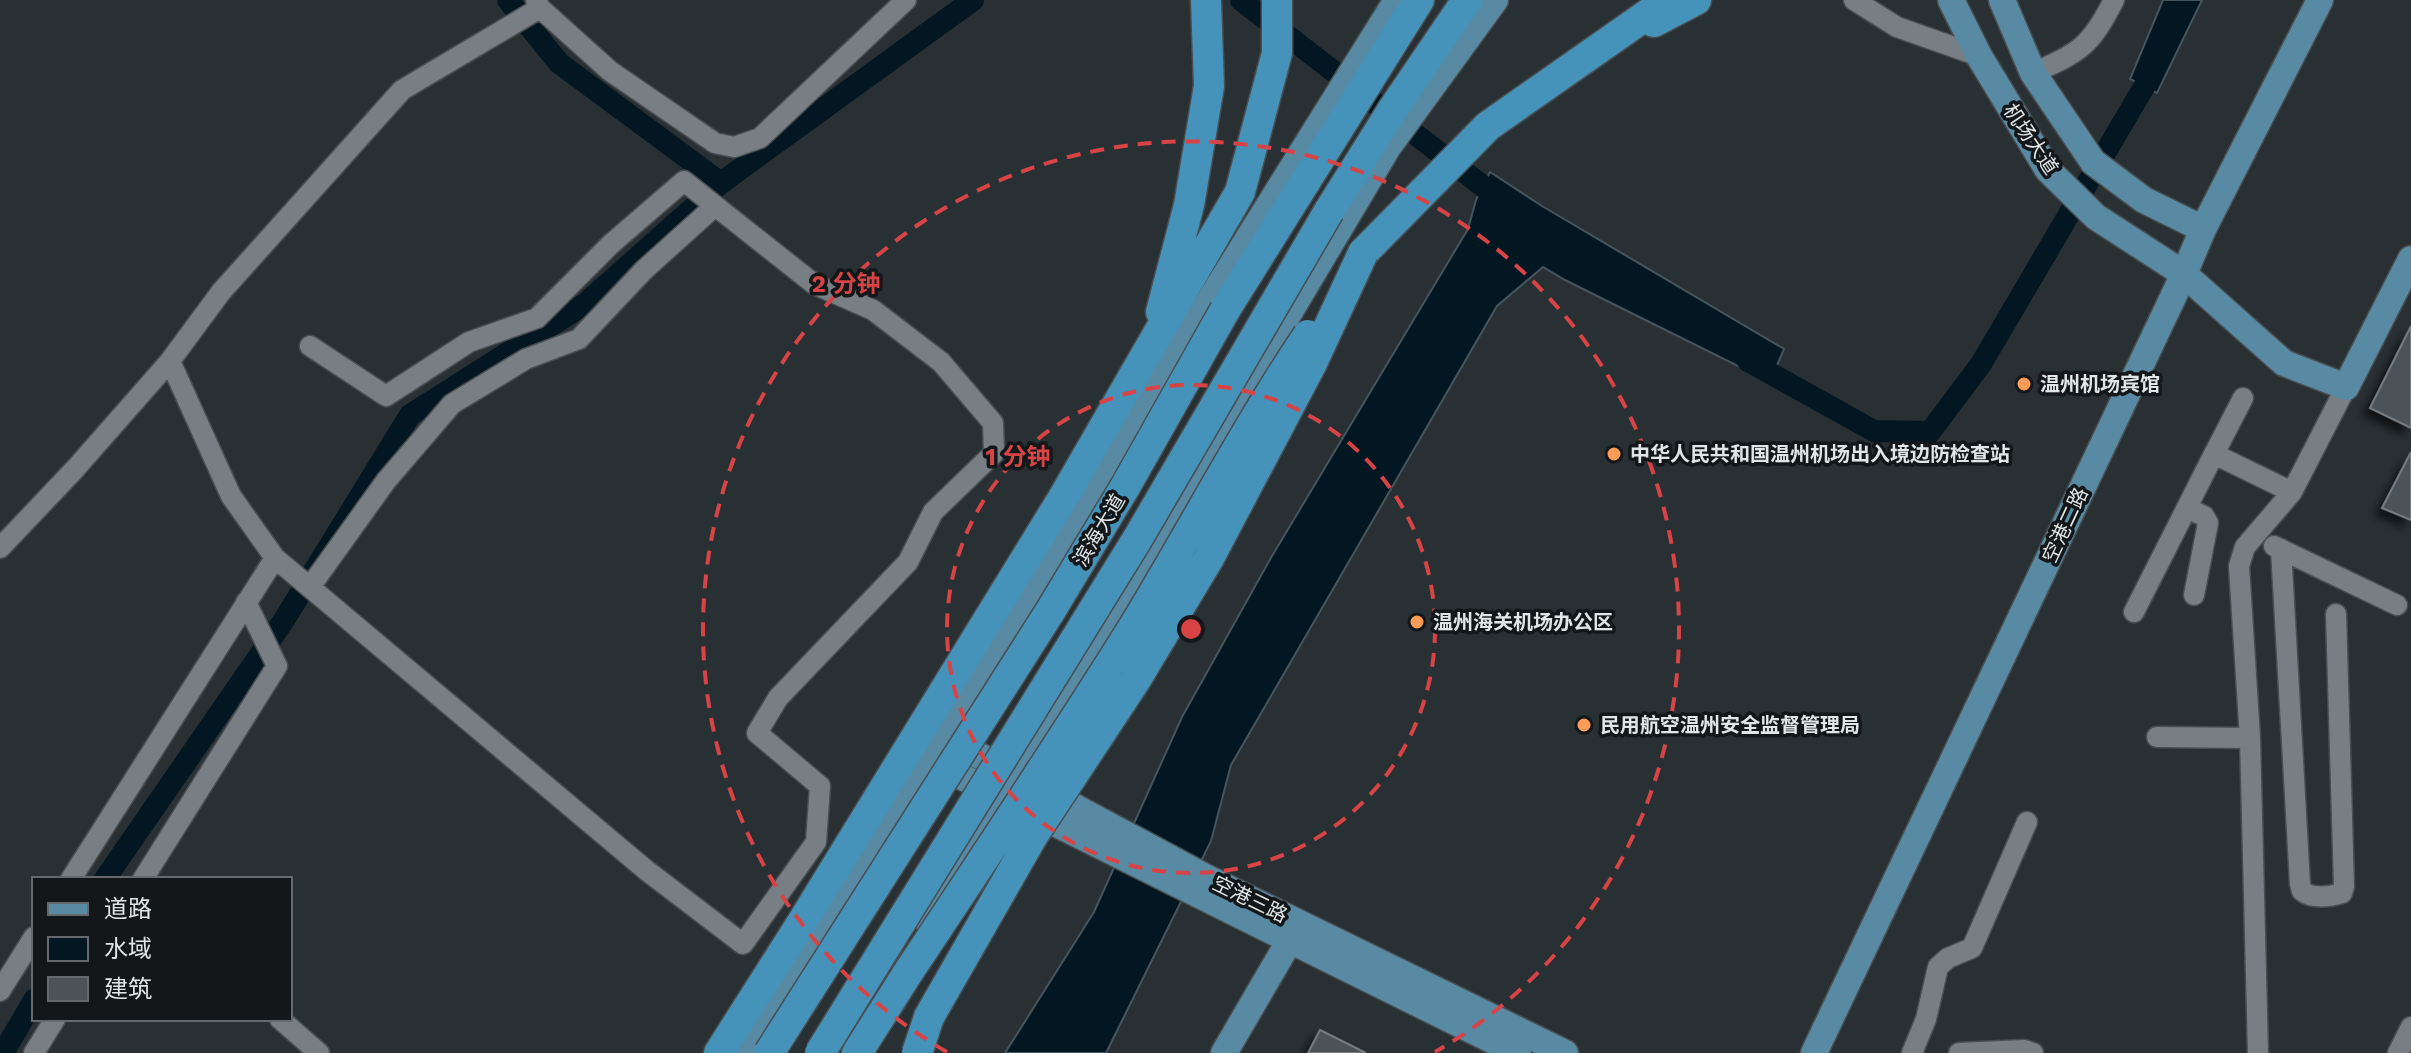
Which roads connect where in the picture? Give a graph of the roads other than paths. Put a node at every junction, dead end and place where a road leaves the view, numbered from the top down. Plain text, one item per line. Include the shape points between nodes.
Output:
1 (906, 0) edge
2 (1206, 0) edge
3 (1277, 0) edge
4 (1397, 0) edge
5 (1419, 0) edge
6 (1467, 0) edge
7 (1495, 0) edge
8 (1668, 0) edge
9 (1696, 0) edge
10 (1854, 0) edge
11 (1951, 0) edge
12 (2002, 0) edge
13 (2114, 0) edge
14 (2320, 0) edge
15 (538, 4) edge
16 (1602, 48) junction
17 (1979, 56) junction
18 (2033, 73) junction
19 (709, 201) junction
20 (2203, 229) junction
21 (1363, 253) junction
22 (2411, 259) edge
23 (2184, 274) junction
24 (310, 346) dead end
25 (1150, 352) junction
26 (170, 361) junction
27 (2346, 387) junction
28 (2243, 398) dead end
29 (2214, 454) junction
30 (2292, 492) junction
31 (2187, 508) junction
32 (2255, 536) junction
33 (0, 548) edge
34 (2281, 549) junction
35 (275, 558) junction
36 (305, 583) junction
37 (2194, 595) dead end
38 (246, 602) junction
39 (2397, 605) dead end
40 (2134, 612) dead end
41 (2336, 614) dead end
42 (940, 735) junction
43 (2157, 737) dead end
44 (2250, 738) junction
45 (925, 759) junction
46 (1008, 787) junction
47 (2027, 822) dead end
48 (72, 877) edge
49 (144, 877) edge
50 (1294, 932) junction
51 (32, 940) edge
52 (0, 991) edge
53 (54, 1021) edge
54 (282, 1021) edge
55 (2411, 1027) edge
56 (34, 1053) edge
57 (319, 1053) edge
58 (719, 1053) edge
59 (740, 1053) edge
60 (769, 1053) edge
61 (820, 1053) edge
62 (846, 1053) edge
63 (857, 1053) edge
64 (917, 1053) edge
65 (1224, 1053) edge
66 (1518, 1053) edge
67 (1565, 1053) edge
68 (1814, 1053) edge
69 (1912, 1053) edge
70 (1959, 1053) edge
71 (2033, 1053) edge
72 (2258, 1053) edge
73 (2398, 1053) edge

1 - 15 street via 760,138 734,147 715,143 610,71
2 - 25 highway via 1209,86 1189,205
3 - 25 highway via 1277,53 1240,192
4 - 42 main road
5 - 60 highway, 滨海大道, bridge via 1225,310 1051,610
6 - 61 highway, 滨海大道, bridge via 1329,211 1138,538
7 - 46 main road via 1388,147
8 - 16 highway
9 - 16 highway
10 - 17 street via 1897,27
11 - 17 main road, 机场大道
12 - 18 main road, 机场大道
13 - 18 street via 2092,38 2075,55
14 - 20 main road, 空港二路
15 - 26 street via 402,90 221,292
16 - 21 highway via 1488,126
17 - 23 main road, 机场大道 via 2048,170 2096,217
18 - 20 main road, 机场大道 via 2093,162 2144,200
19 - 24 street via 684,181 537,318 469,342 386,396
19 - 36 street via 579,339 526,359 452,404
19 - 36 street via 814,284 873,310 941,362 993,423 994,453 933,512 908,562 778,698 757,733 820,786 816,842 743,944 646,870
20 - 23 main road, 空港二路
21 - 63 highway, bridge via 1276,384 1109,664
21 - 64 highway, bridge via 1312,363 1209,558 1032,837 929,1017
22 - 27 main road
23 - 27 main road, 机场大道 via 2284,363
23 - 68 main road, 空港二路
25 - 58 highway
26 - 33 street
26 - 35 street via 231,496
27 - 30 street
28 - 29 street
29 - 30 street
29 - 31 street
30 - 32 street
31 - 37 street via 2208,523
31 - 40 street
32 - 34 street
32 - 44 street via 2239,566
34 - 39 street
34 - 41 street via 2300,884 2313,896 2342,893 2344,886
35 - 36 street
35 - 38 street
38 - 48 street
38 - 49 street via 277,666
42 - 45 main road
42 - 46 main road, 空港三路
43 - 44 street
44 - 72 street
45 - 46 main road, 空港三路
45 - 59 main road
46 - 50 main road, 空港三路
46 - 62 main road
47 - 69 street via 1972,948 1938,967
50 - 65 main road
50 - 66 main road, 空港三路
50 - 67 main road, 空港三路
51 - 52 street
53 - 56 street
54 - 57 street
55 - 73 street
70 - 71 street

